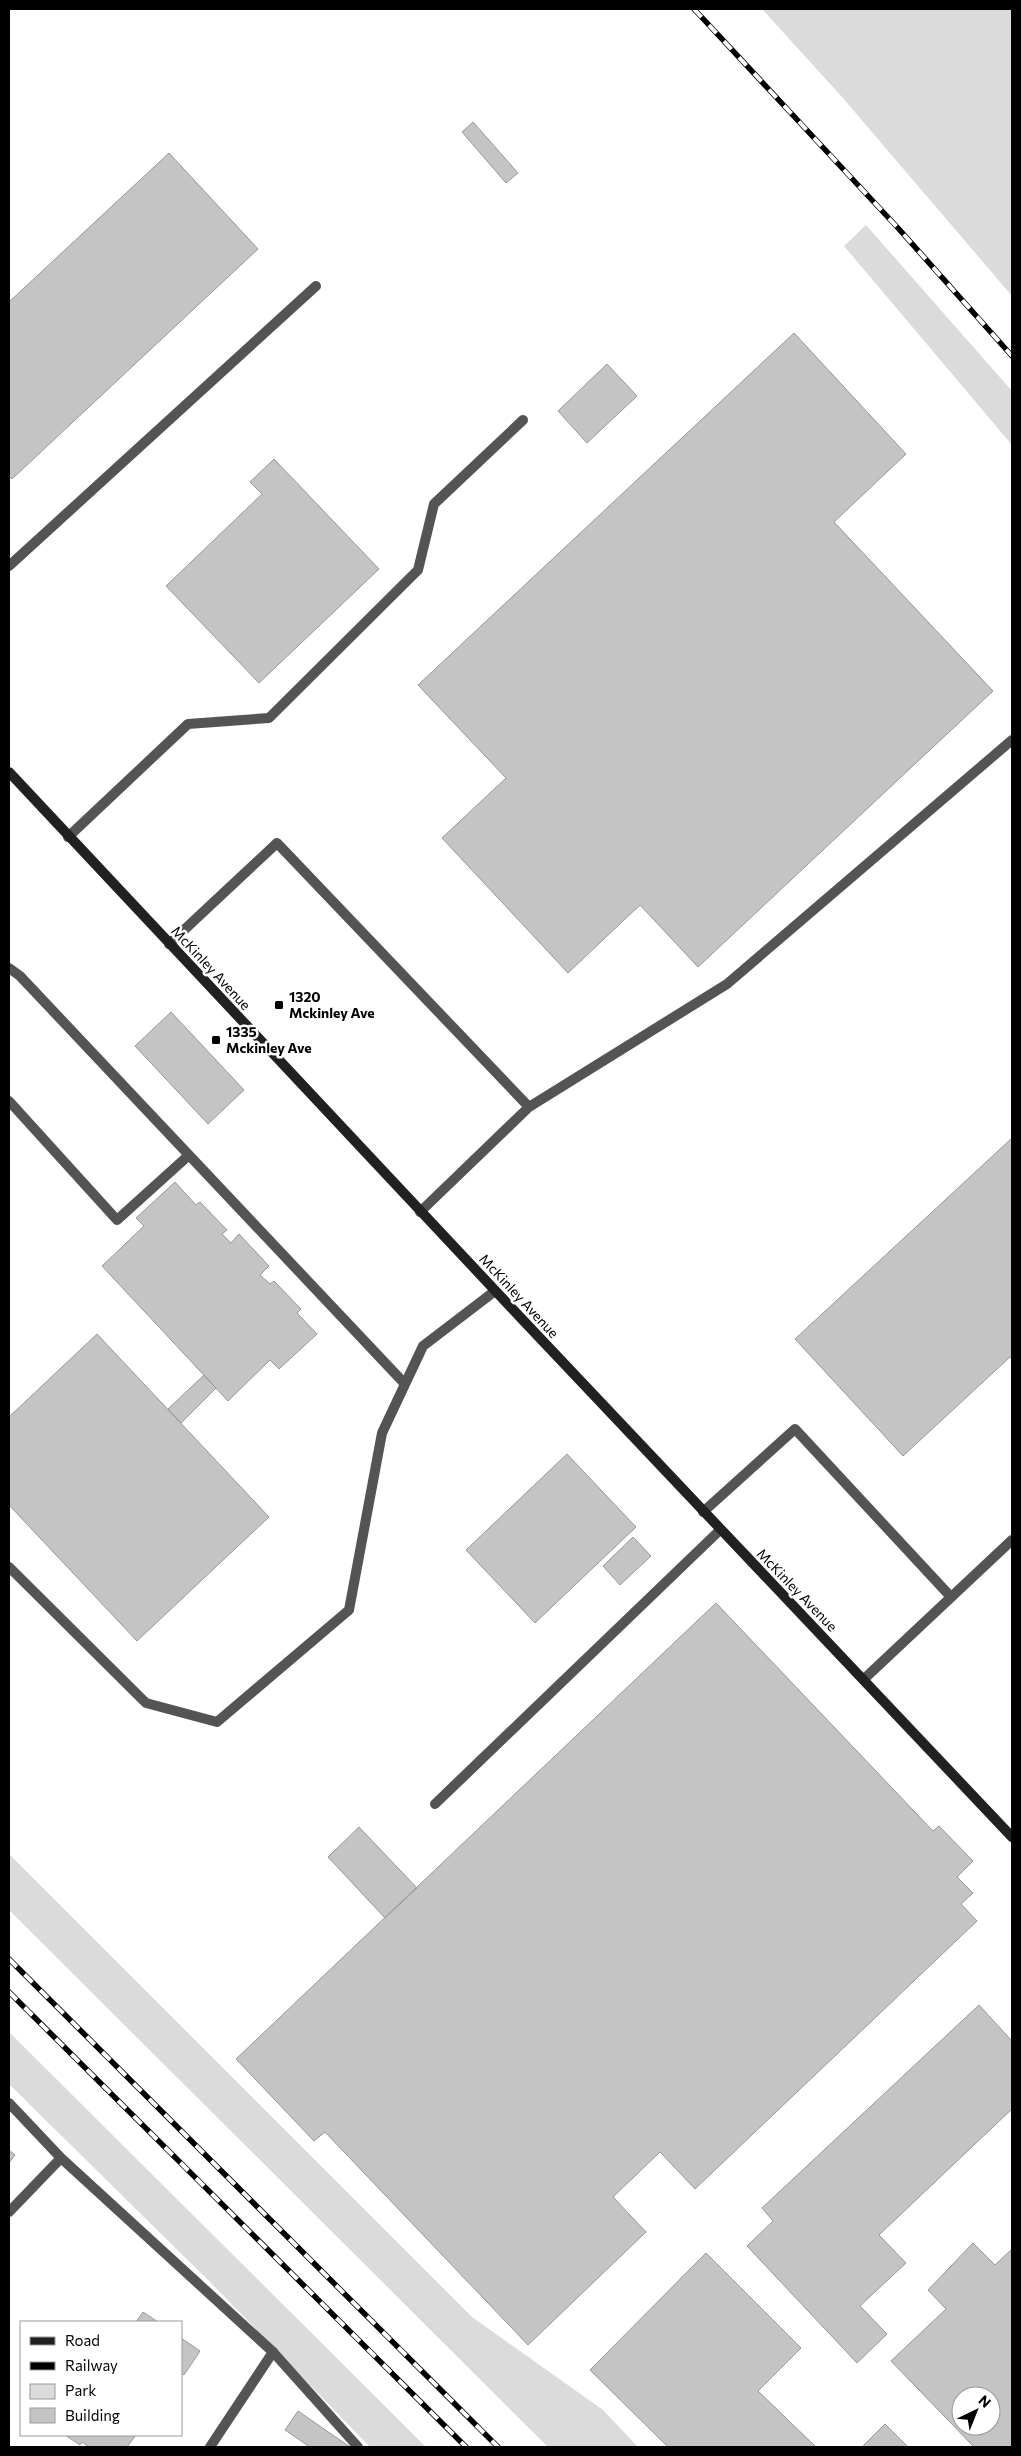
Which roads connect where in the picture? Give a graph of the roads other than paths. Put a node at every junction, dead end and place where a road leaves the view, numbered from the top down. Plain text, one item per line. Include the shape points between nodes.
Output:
1 (316, 286) dead end
2 (523, 420) dead end
3 (9, 566) edge
4 (1012, 740) edge
5 (9, 772) edge
6 (68, 837) junction
7 (169, 944) junction
8 (9, 968) edge
9 (9, 1101) edge
10 (529, 1107) junction
11 (189, 1155) junction
12 (420, 1212) junction
13 (495, 1291) junction
14 (405, 1384) junction
15 (704, 1512) junction
16 (720, 1530) junction
17 (1012, 1540) edge
18 (9, 1567) edge
19 (951, 1597) junction
20 (864, 1679) junction
21 (435, 1804) dead end
22 (1012, 1837) edge
23 (9, 2104) edge
24 (61, 2158) junction
25 (9, 2212) edge
26 (273, 2352) junction
27 (210, 2447) edge
28 (358, 2447) edge

1 - 3 street
2 - 6 street via 434,504 418,570 269,718 188,724
4 - 10 street via 727,984
5 - 6 main road, McKinley Avenue
6 - 7 main road, McKinley Avenue
7 - 10 street via 278,843
7 - 12 main road, McKinley Avenue
8 - 11 street
9 - 11 street via 117,1220
10 - 12 street
11 - 14 street
12 - 13 main road, McKinley Avenue
13 - 14 street via 423,1346
13 - 15 main road, McKinley Avenue
14 - 18 street via 382,1433 349,1610 217,1722 146,1703
15 - 16 main road, McKinley Avenue
15 - 19 street via 795,1428
16 - 20 main road, McKinley Avenue
16 - 21 street
17 - 19 street
19 - 20 street
20 - 22 main road, McKinley Avenue
23 - 24 street
24 - 25 street
24 - 26 street
26 - 27 street
26 - 28 street

